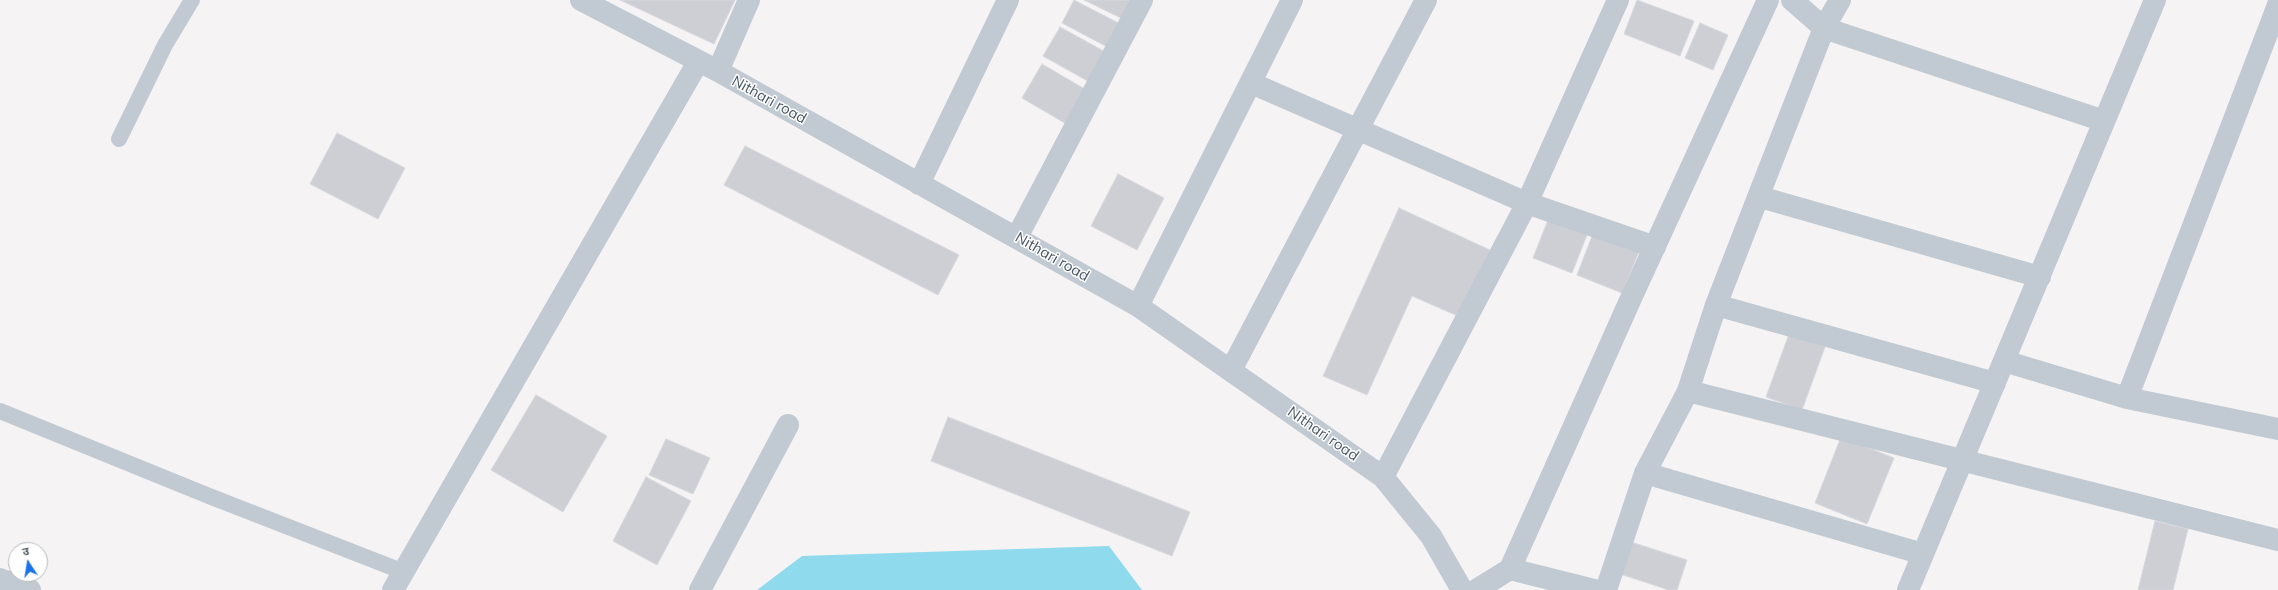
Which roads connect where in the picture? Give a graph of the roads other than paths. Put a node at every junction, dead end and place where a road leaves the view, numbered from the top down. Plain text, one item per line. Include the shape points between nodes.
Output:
1 (192, 0) edge
2 (581, 0) edge
3 (749, 0) edge
4 (1008, 0) edge
5 (1142, 0) edge
6 (1292, 0) edge
7 (1426, 0) edge
8 (1618, 0) edge
9 (1768, 0) edge
10 (1792, 0) edge
11 (1840, 0) edge
12 (2155, 0) edge
13 (2278, 5) edge
14 (1824, 28) junction
15 (698, 62) junction
16 (718, 71) junction
17 (1251, 83) junction
18 (2104, 121) junction
19 (1356, 129) junction
20 (119, 140) dead end
21 (919, 184) junction
22 (1760, 197) junction
23 (1527, 203) junction
24 (1017, 237) junction
25 (1655, 246) junction
26 (2040, 277) junction
27 (1716, 305) junction
28 (1138, 306) junction
29 (2004, 361) junction
30 (1231, 370) junction
31 (1995, 383) junction
32 (1688, 391) junction
33 (2126, 398) junction
34 (0, 412) edge
35 (788, 425) dead end
36 (2278, 430) edge
37 (1962, 461) junction
38 (1645, 473) junction
39 (1383, 476) junction
40 (2278, 540) edge
41 (1923, 554) junction
42 (1510, 569) junction
43 (404, 572) junction
44 (0, 579) edge
45 (30, 590) edge
46 (393, 590) edge
47 (700, 590) edge
48 (1462, 590) edge
49 (1476, 590) edge
50 (1594, 590) edge
51 (1606, 590) edge
52 (1908, 590) edge

1 - 20 lane via 165,45
2 - 15 street, Nithari road
3 - 16 street
4 - 21 street
5 - 24 street
6 - 17 street
7 - 19 street
8 - 23 street
9 - 25 street
10 - 14 street
11 - 14 street
12 - 18 street
13 - 33 street
14 - 18 street
14 - 22 street
15 - 16 street, Nithari road
15 - 43 street
16 - 21 street, Nithari road
17 - 19 street
17 - 28 street
18 - 26 street
19 - 23 street
19 - 30 street
21 - 24 street, Nithari road
22 - 26 street
22 - 27 street
23 - 25 street
23 - 39 street
24 - 28 street, Nithari road
25 - 42 street
26 - 29 street
27 - 31 street
27 - 32 street
28 - 30 street, Nithari road
29 - 31 street
29 - 33 street
30 - 39 street, Nithari road
31 - 37 street
32 - 37 street
32 - 38 street
33 - 36 street
34 - 43 lane
35 - 47 street
37 - 40 street
37 - 41 street
38 - 41 street
38 - 51 street
39 - 48 street, Nithari road via 1431,536
41 - 52 street
42 - 49 street
42 - 50 street
43 - 46 street
44 - 45 street

